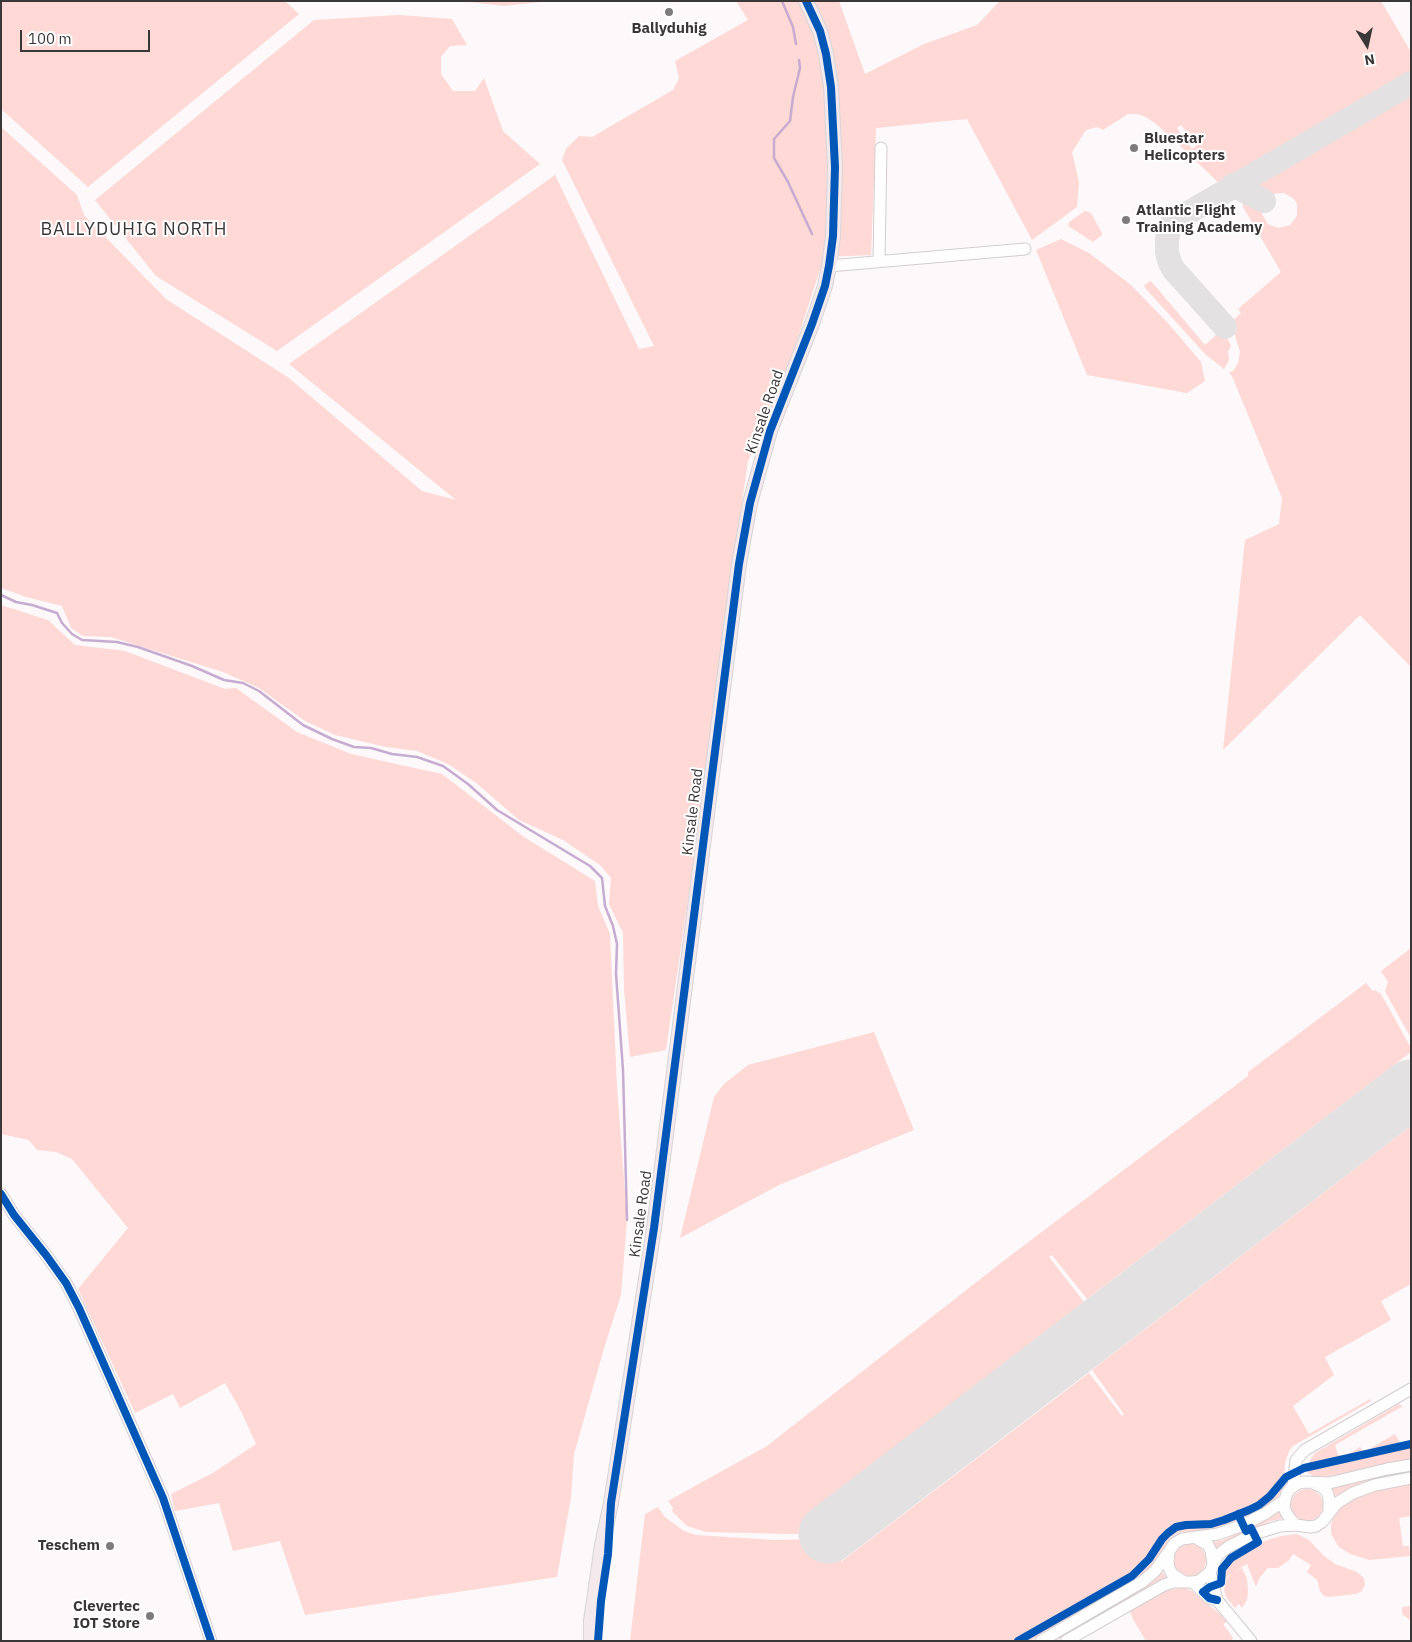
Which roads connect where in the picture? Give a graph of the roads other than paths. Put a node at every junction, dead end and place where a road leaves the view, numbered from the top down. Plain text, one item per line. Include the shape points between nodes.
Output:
1 (806, 1) edge
2 (882, 148) dead end
3 (1025, 249) dead end
4 (879, 261) junction
5 (829, 266) junction
6 (1, 1194) edge
7 (1411, 1388) edge
8 (1411, 1465) edge
9 (1295, 1473) junction
10 (1411, 1478) edge
11 (1306, 1482) junction
12 (1293, 1487) junction
13 (1284, 1500) junction
14 (611, 1503) junction
15 (1329, 1513) junction
16 (1296, 1525) junction
17 (1196, 1538) junction
18 (1171, 1549) junction
19 (1211, 1568) junction
20 (1188, 1582) junction
21 (1217, 1600) junction
22 (211, 1641) edge
23 (591, 1641) edge
24 (598, 1641) edge
25 (1041, 1641) edge
26 (1066, 1641) edge
27 (1251, 1641) edge

1 - 5 main road, Kinsale Road via 820,31 831,87 835,167
2 - 4 street
3 - 4 street
4 - 5 street
5 - 14 main road, Kinsale Road via 814,317 770,431 747,520 654,1228
6 - 22 street via 66,1283 79,1308 163,1498
7 - 9 street via 1305,1450 1296,1460
8 - 11 street via 1329,1482
9 - 11 street
9 - 12 street
10 - 15 street via 1360,1490 1337,1503
11 - 12 street
11 - 15 street via 1316,1483 1327,1492
12 - 13 street
13 - 16 street via 1286,1514
13 - 17 street via 1243,1525
14 - 23 main road, Kinsale Road via 602,1545
14 - 24 main road, Kinsale Road
15 - 16 street via 1316,1526
16 - 19 street via 1254,1534 1223,1551
17 - 18 street via 1182,1539
17 - 19 street via 1208,1545 1213,1558
18 - 20 street via 1168,1555 1172,1574
18 - 25 street via 1162,1564 1142,1582
19 - 20 street via 1199,1581
19 - 21 street
20 - 21 street via 1209,1598
20 - 26 street via 1164,1585
21 - 27 street

